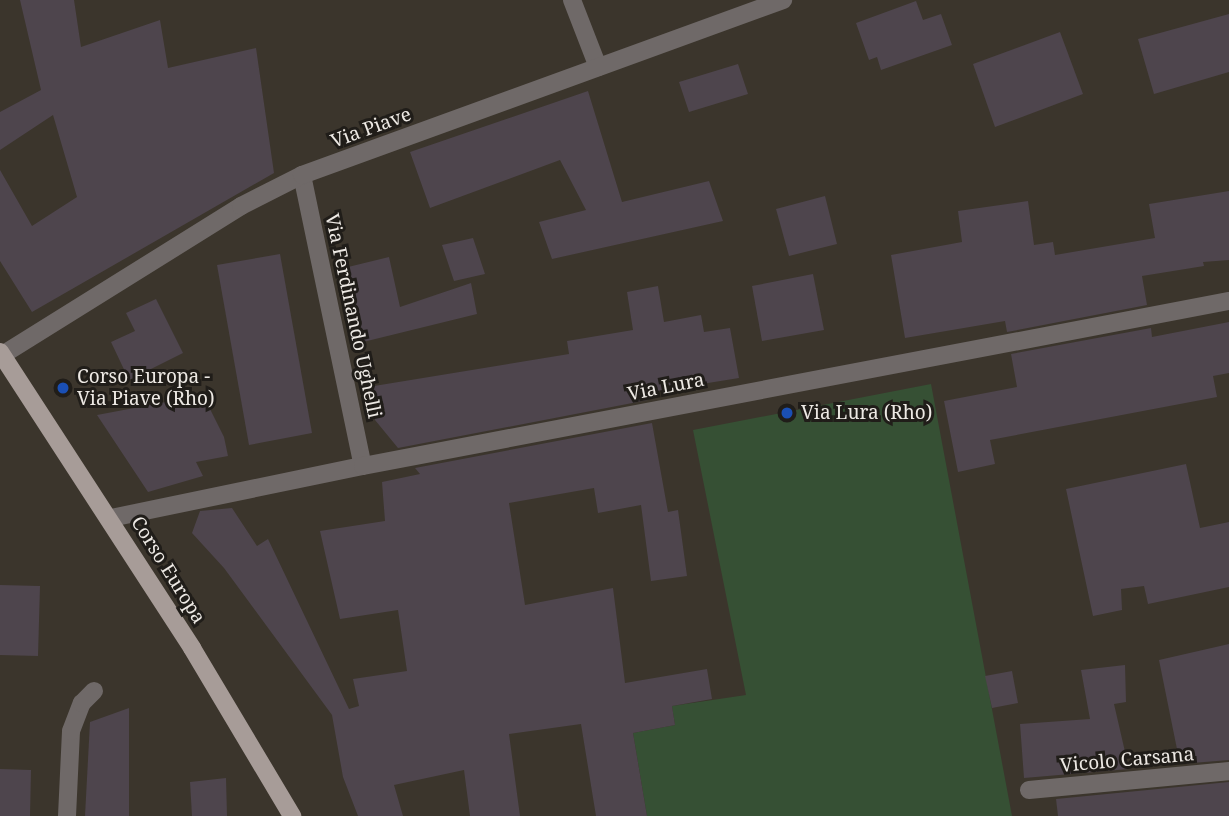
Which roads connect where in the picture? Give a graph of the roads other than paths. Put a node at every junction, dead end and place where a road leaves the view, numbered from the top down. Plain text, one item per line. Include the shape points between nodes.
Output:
1 (572, 0) edge
2 (783, 0) edge
3 (598, 67) junction
4 (302, 175) junction
5 (1229, 301) edge
6 (1, 353) edge
7 (363, 466) junction
8 (111, 518) junction
9 (94, 691) dead end
10 (1229, 772) edge
11 (1029, 790) dead end
12 (67, 816) edge
13 (292, 816) edge

1 - 3 street
2 - 3 street, Via Piave
3 - 4 street, Via Piave
4 - 6 street, Via Piave via 241,206
4 - 7 street, Via Ferdinando Ughelli
5 - 7 street, Via Lura
6 - 8 main road, Corso Europa
7 - 8 street, Via Lura
8 - 13 main road, Corso Europa
9 - 12 street via 82,703 71,731
10 - 11 street, Vicolo Carsana

